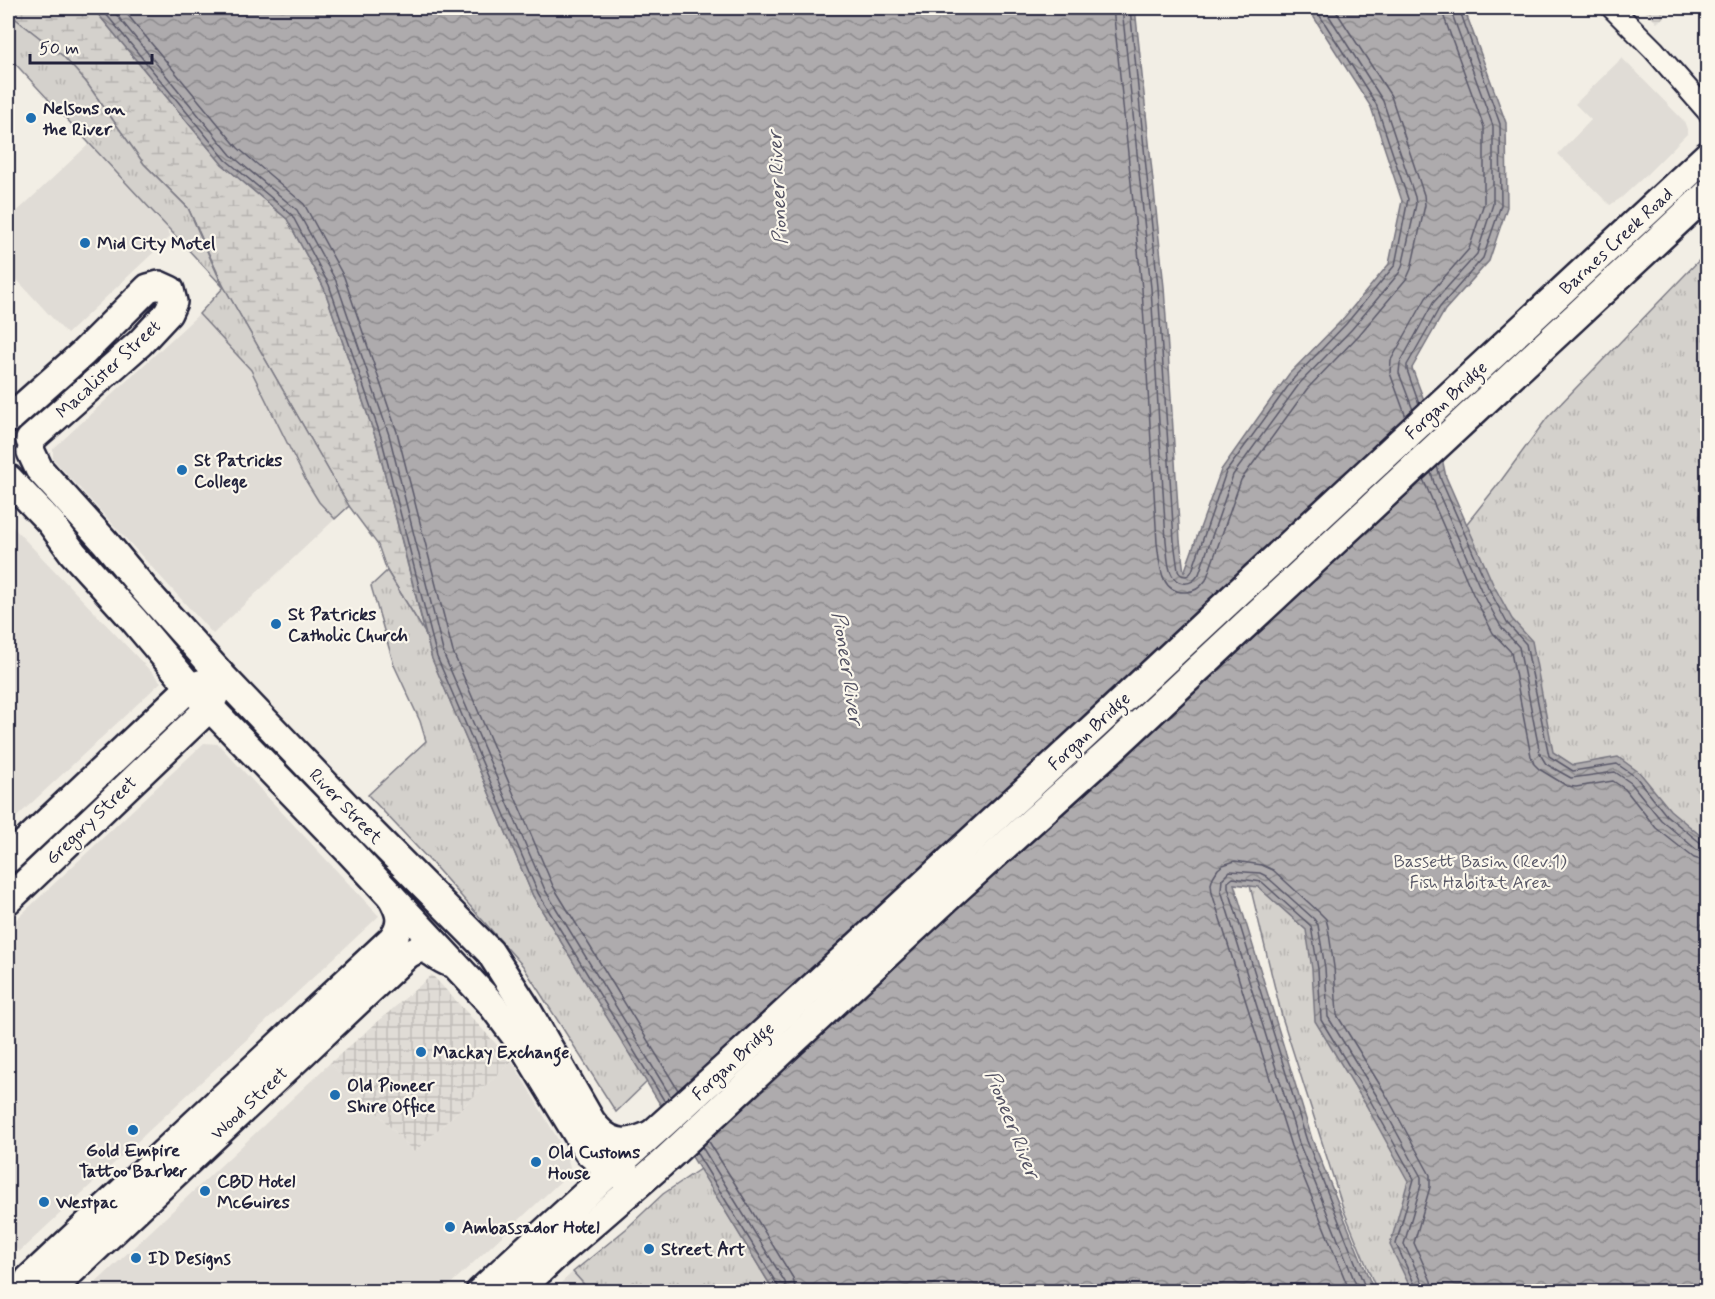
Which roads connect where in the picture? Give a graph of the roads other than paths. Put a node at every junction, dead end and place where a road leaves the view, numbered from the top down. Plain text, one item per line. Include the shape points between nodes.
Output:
1 (1612, 8) edge
2 (1654, 50) junction
3 (1707, 96) edge
4 (1707, 112) edge
5 (1707, 155) edge
6 (1707, 193) edge
7 (1524, 327) joint
8 (1541, 349) joint
9 (81, 354) junction
10 (100, 376) junction
11 (8, 419) edge
12 (31, 446) junction
13 (8, 479) edge
14 (223, 677) junction
15 (190, 687) junction
16 (209, 708) junction
17 (154, 720) junction
18 (175, 741) junction
19 (8, 859) edge
20 (389, 894) junction
21 (8, 900) edge
22 (454, 915) junction
23 (458, 968) junction
24 (296, 1044) junction
25 (654, 1134) junction
26 (666, 1160) junction
27 (611, 1171) junction
28 (527, 1248) junction
29 (553, 1258) junction
30 (24, 1282) edge
31 (480, 1292) edge
32 (517, 1292) edge

1 - 2 street
2 - 3 street
2 - 4 street
5 - 7 street, Barnes Creek Road
6 - 8 street, Barnes Creek Road
7 - 25 street, Forgan Bridge
8 - 26 street, Forgan Bridge
9 - 10 street
9 - 10 street, Macalister Street via 148,288 159,285 170,290 173,302 168,313
9 - 11 street, Macalister Street
10 - 12 street, Macalister Street
11 - 12 street, River Street via 26,431
12 - 13 street, Macalister Street via 25,469
12 - 14 street, River Street via 39,469
13 - 15 street, River Street via 51,523
14 - 15 street, Gregory Street
14 - 16 street, Gregory Street
14 - 22 street, River Street
15 - 16 street, River Street
15 - 17 street, Gregory Street
16 - 18 street, Gregory Street
16 - 20 street, River Street
17 - 18 street via 171,724
17 - 19 street, Gregory Street
18 - 21 street, Gregory Street
20 - 23 street, River Street
20 - 24 street, Wood Street via 400,914 394,936
22 - 23 street via 463,941 485,966 477,975
22 - 25 street, River Street via 496,961 600,1132 626,1143
23 - 24 street, Wood Street via 426,949 411,952
23 - 27 street, River Street via 515,1035 583,1146
24 - 30 street, Wood Street via 115,1214
25 - 27 street, Forgan Bridge
26 - 27 street via 635,1175 622,1176
26 - 29 street, Forgan Bridge
27 - 28 street, Forgan Bridge
28 - 29 street
28 - 31 street, Forgan Bridge
29 - 32 street, Forgan Bridge

